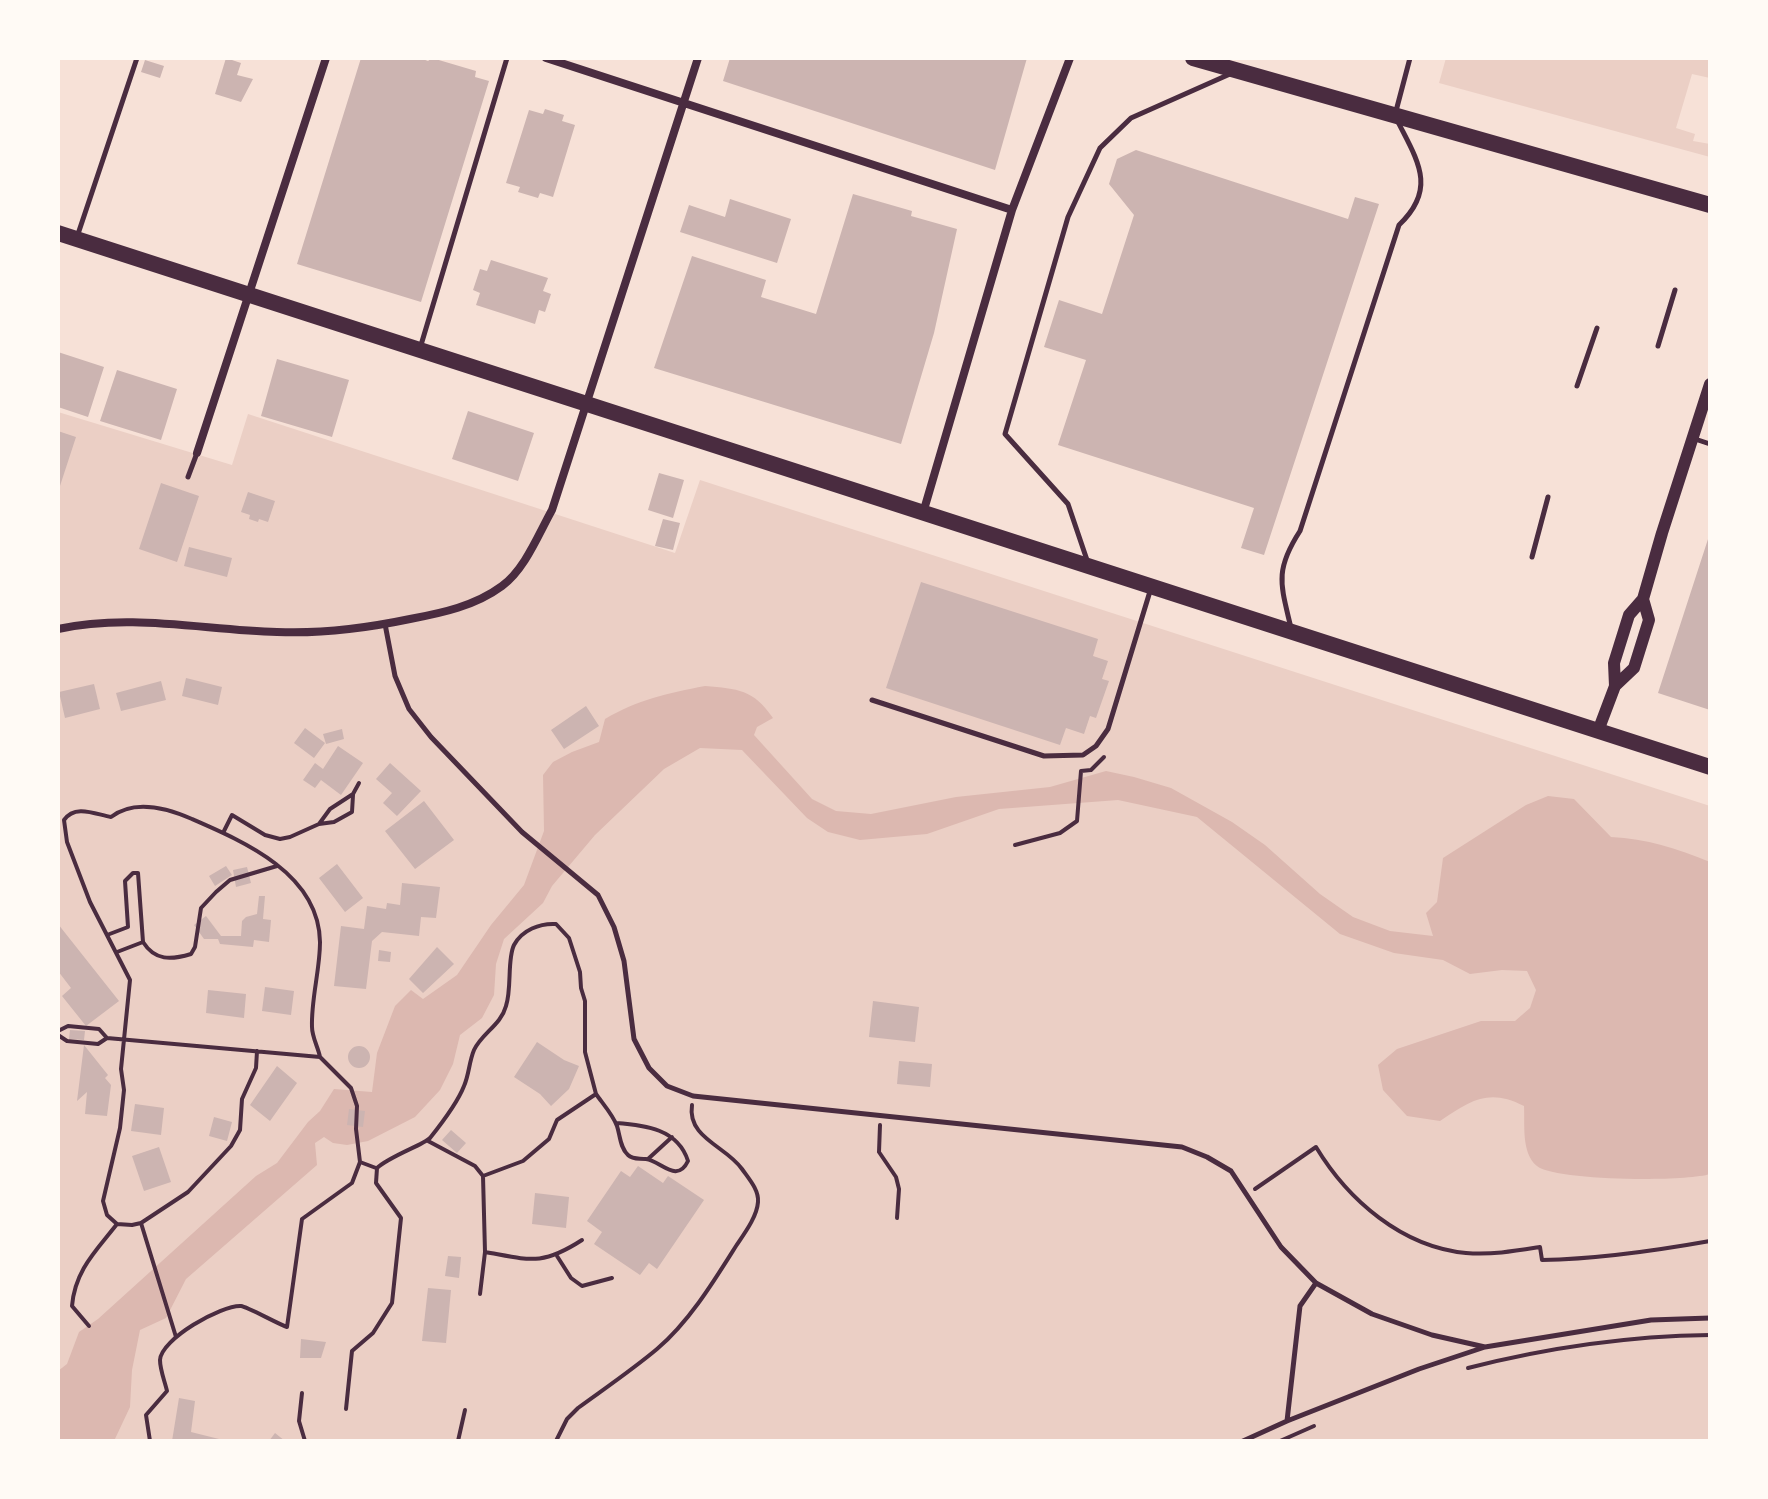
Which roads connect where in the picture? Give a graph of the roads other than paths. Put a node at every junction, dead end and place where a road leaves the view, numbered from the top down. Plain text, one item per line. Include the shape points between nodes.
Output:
1 (137, 58) edge
2 (326, 58) edge
3 (507, 58) edge
4 (546, 58) edge
5 (698, 58) edge
6 (1070, 58) edge
7 (1193, 58) edge
8 (1410, 58) edge
9 (1238, 71) junction
10 (683, 103) junction
11 (1395, 115) junction
12 (1710, 205) edge
13 (1012, 210) junction
14 (58, 233) edge
15 (77, 239) junction
16 (1675, 290) dead end
17 (249, 295) junction
18 (1597, 328) dead end
19 (1658, 346) dead end
20 (419, 350) junction
21 (1710, 384) edge
22 (1577, 386) dead end
23 (586, 404) junction
24 (1692, 438) junction
25 (1710, 444) edge
26 (197, 453) joint
27 (188, 477) dead end
28 (1548, 497) dead end
29 (923, 513) junction
30 (1532, 557) dead end
31 (1089, 567) junction
32 (1152, 587) junction
33 (1643, 599) junction
34 (385, 624) junction
35 (58, 629) edge
36 (1293, 632) junction
37 (1615, 686) junction
38 (872, 700) dead end
39 (1598, 731) junction
40 (1710, 767) edge
41 (1316, 1283) junction
42 (1710, 1318) edge
43 (1485, 1347) junction
44 (1287, 1421) junction
45 (1243, 1441) edge

1 - 15 lane
2 - 17 street
3 - 20 lane
4 - 10 street
5 - 10 street
6 - 13 street
7 - 9 main road
8 - 11 lane
9 - 11 main road
9 - 31 lane via 1131,118 1100,148 1068,217 1005,434 1068,504
10 - 13 street
10 - 23 street
11 - 12 main road
11 - 36 lane via 1419,163 1422,185 1415,210 1399,225 1280,580
13 - 29 street
14 - 15 main road
15 - 17 main road
16 - 19 lane
17 - 20 main road
17 - 26 street
18 - 22 lane
20 - 23 main road
21 - 24 street
23 - 29 main road
23 - 34 street via 552,510 523,563 504,585 473,603
24 - 25 lane
24 - 33 street
26 - 27 lane
28 - 30 lane
29 - 31 main road
31 - 32 main road
32 - 36 main road
32 - 38 lane via 1108,729 1083,755 1044,756
33 - 37 street via 1629,615 1614,663
33 - 37 street via 1649,620 1634,668
34 - 35 street via 305,632 143,622
34 - 41 lane via 395,676 409,709 431,737 522,832 598,895 614,927 630,993 634,1039 649,1068 667,1086 693,1096 1182,1147 1231,1171 1281,1247
36 - 39 main road
37 - 39 street
39 - 40 main road
41 - 43 lane via 1372,1314
41 - 44 lane via 1300,1306
42 - 43 lane via 1651,1320
43 - 44 lane
44 - 45 lane

